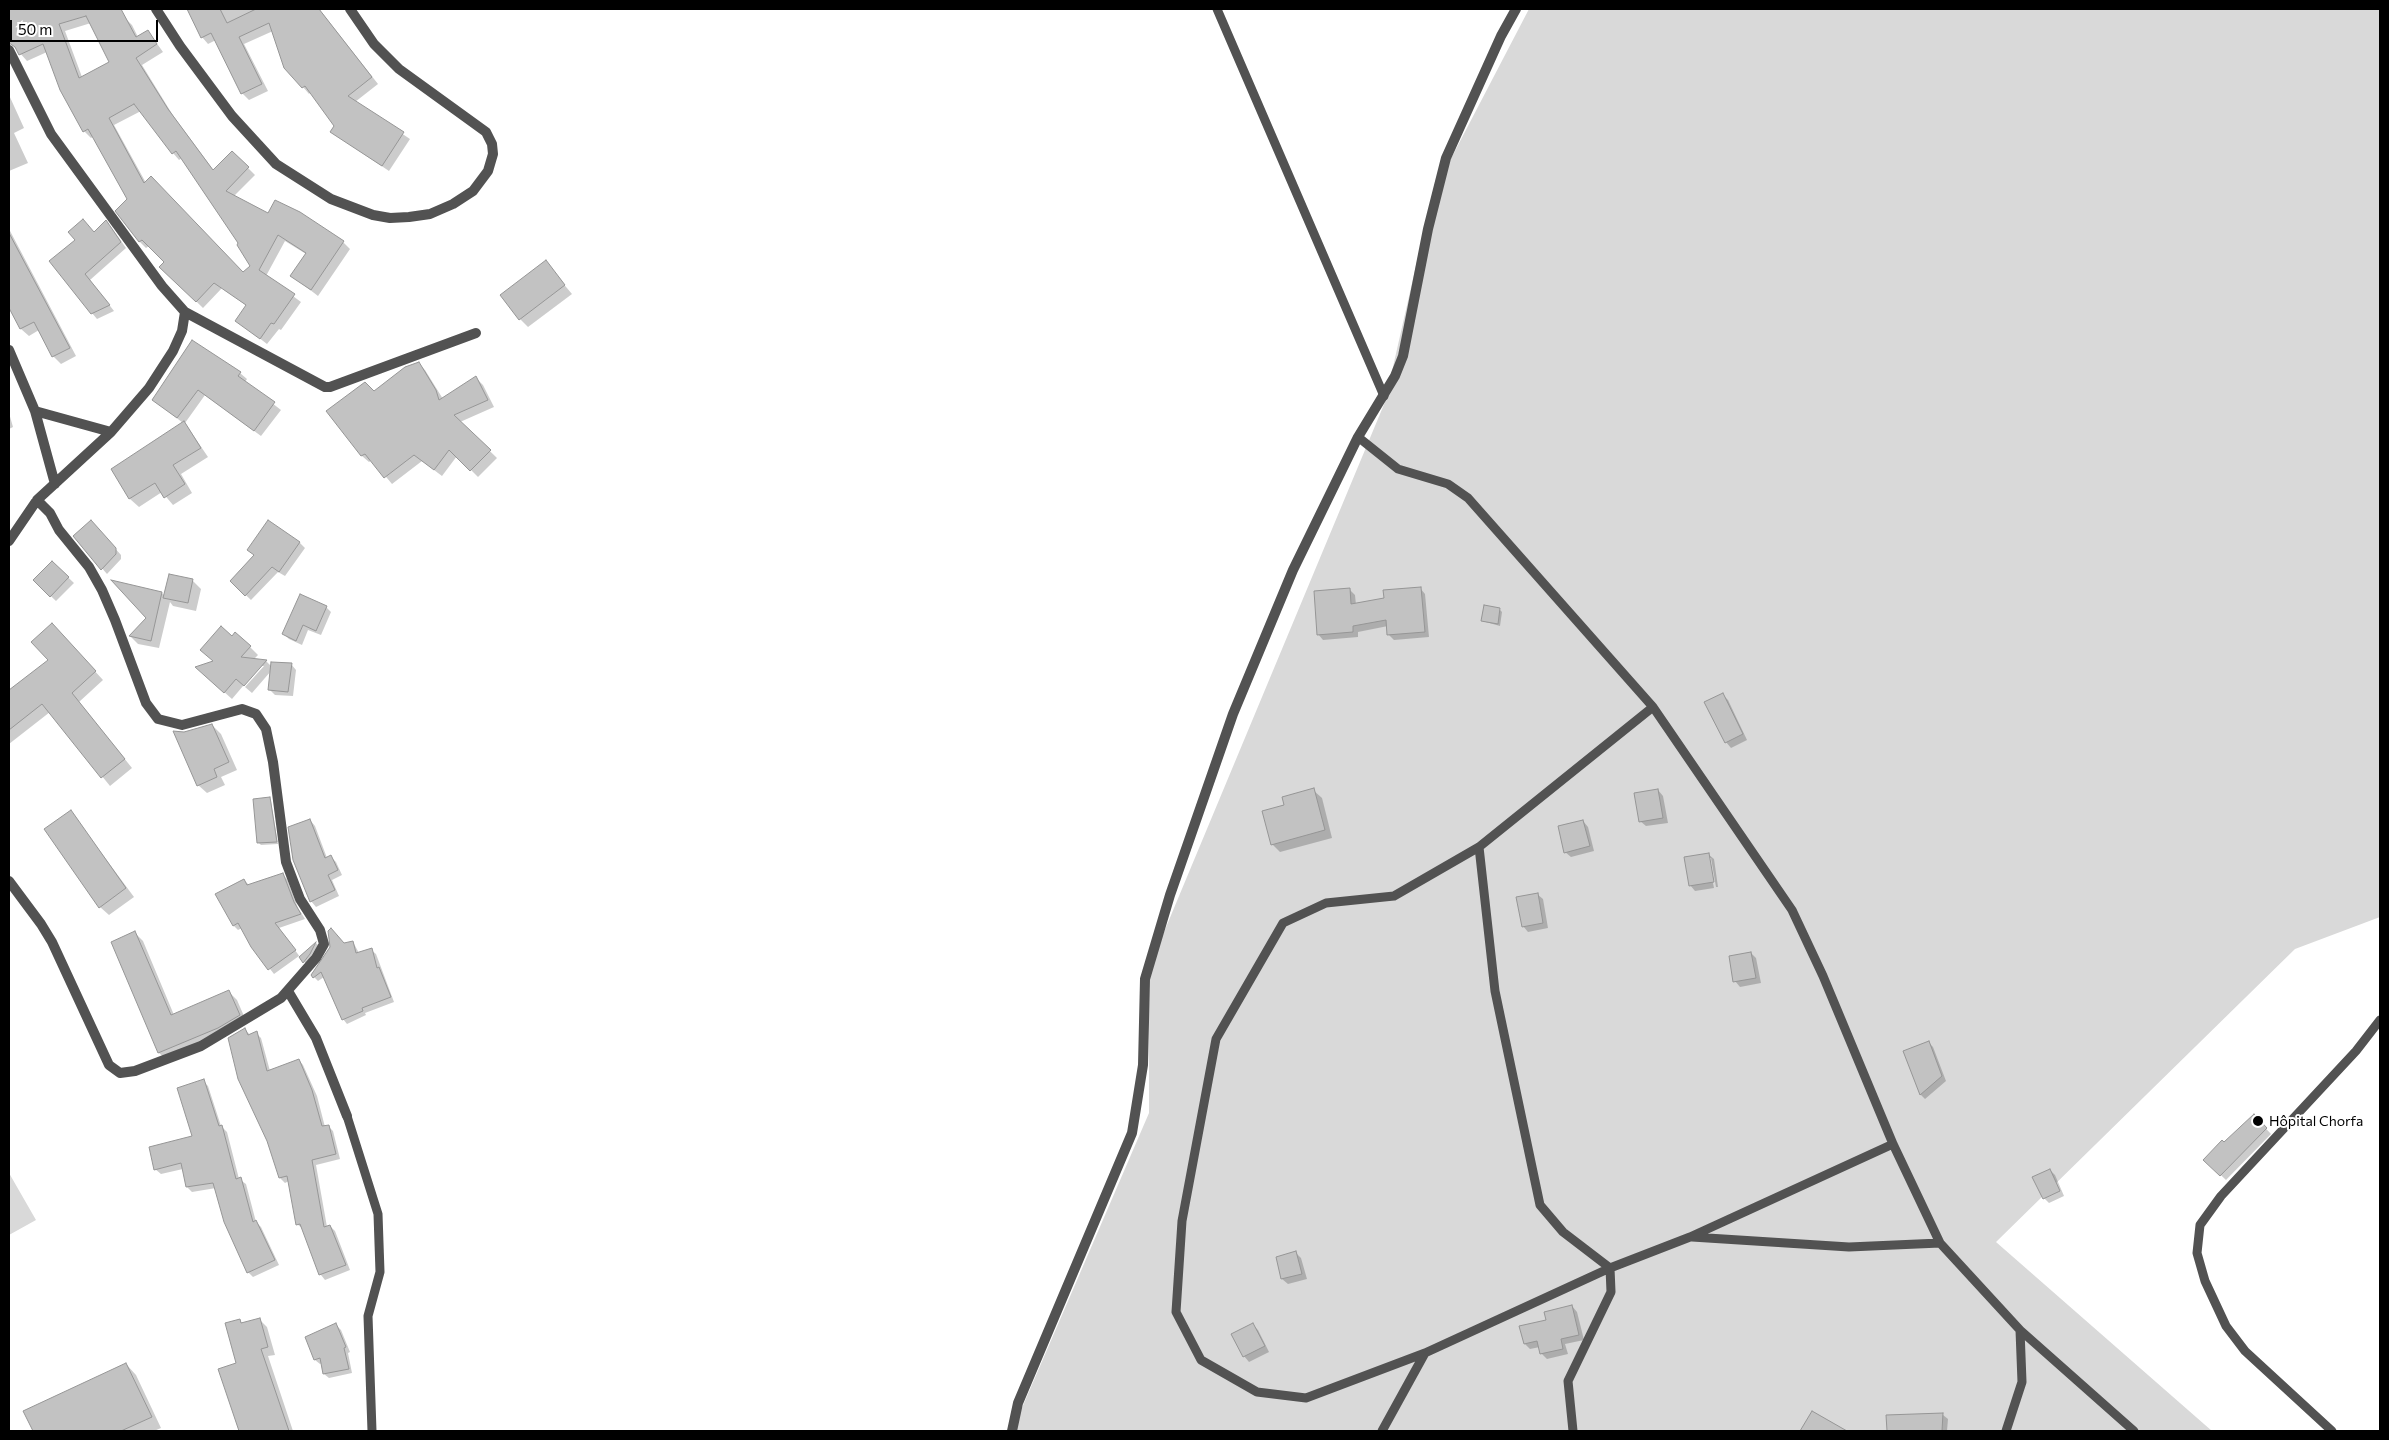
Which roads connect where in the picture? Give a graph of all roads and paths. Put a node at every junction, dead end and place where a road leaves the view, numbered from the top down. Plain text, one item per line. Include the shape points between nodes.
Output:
1 (156, 9) edge
2 (350, 9) edge
3 (1217, 9) edge
4 (1516, 9) edge
5 (9, 50) edge
6 (185, 312) junction
7 (476, 333) dead end
8 (9, 350) edge
9 (1384, 396) junction
10 (35, 410) junction
11 (111, 432) junction
12 (1358, 437) junction
13 (55, 484) junction
14 (38, 500) junction
15 (9, 541) edge
16 (1653, 707) junction
17 (1479, 847) junction
18 (9, 881) edge
19 (288, 991) junction
20 (2380, 1020) edge
21 (348, 1116) joint
22 (1893, 1144) junction
23 (1690, 1236) junction
24 (1940, 1243) junction
25 (1610, 1268) junction
26 (2020, 1330) junction
27 (1425, 1353) junction
28 (372, 1431) edge
29 (1012, 1431) edge
30 (1382, 1431) edge
31 (1573, 1431) edge
32 (2006, 1431) edge
33 (2134, 1431) edge
34 (2332, 1431) edge

1 - 2 street via 232,116 276,164 331,199 373,215 409,217 430,214 453,204 473,191 488,170 493,154 486,132 399,69 374,44
3 - 9 lane
4 - 9 street via 1446,158 1428,229 1403,356
5 - 6 street via 51,134 162,286
6 - 7 street via 325,387
6 - 11 street via 182,331 173,351 149,388
8 - 10 street
9 - 12 street
10 - 11 street
10 - 13 street
11 - 13 street
12 - 16 lane via 1398,469 1448,484 1468,498
12 - 29 street via 1293,570 1233,714 1170,895 1145,979 1143,1065 1132,1133 1018,1403
13 - 14 street
14 - 15 street
14 - 19 street via 98,583 146,704 158,719 182,725 242,709 256,714 266,729 286,862 300,899 320,930 324,944
16 - 17 lane
16 - 22 lane via 1792,910
17 - 25 lane via 1495,991 1540,1204 1563,1232
17 - 27 lane via 1394,896 1326,903 1283,923 1216,1039 1182,1221 1176,1312 1201,1360 1256,1392 1306,1398
18 - 19 street via 52,942 109,1065 120,1073 134,1071 201,1046
19 - 21 street via 316,1038
20 - 34 lane via 2356,1051 2221,1196 2200,1225 2197,1253 2204,1281 2226,1326 2245,1351
21 - 28 lane via 378,1214 380,1272 368,1316
22 - 23 lane
22 - 24 lane
23 - 24 lane via 1849,1247
23 - 25 lane
24 - 26 lane
25 - 27 lane
25 - 31 lane via 1611,1292 1568,1381
26 - 32 lane via 2022,1382
26 - 33 lane
27 - 30 lane

